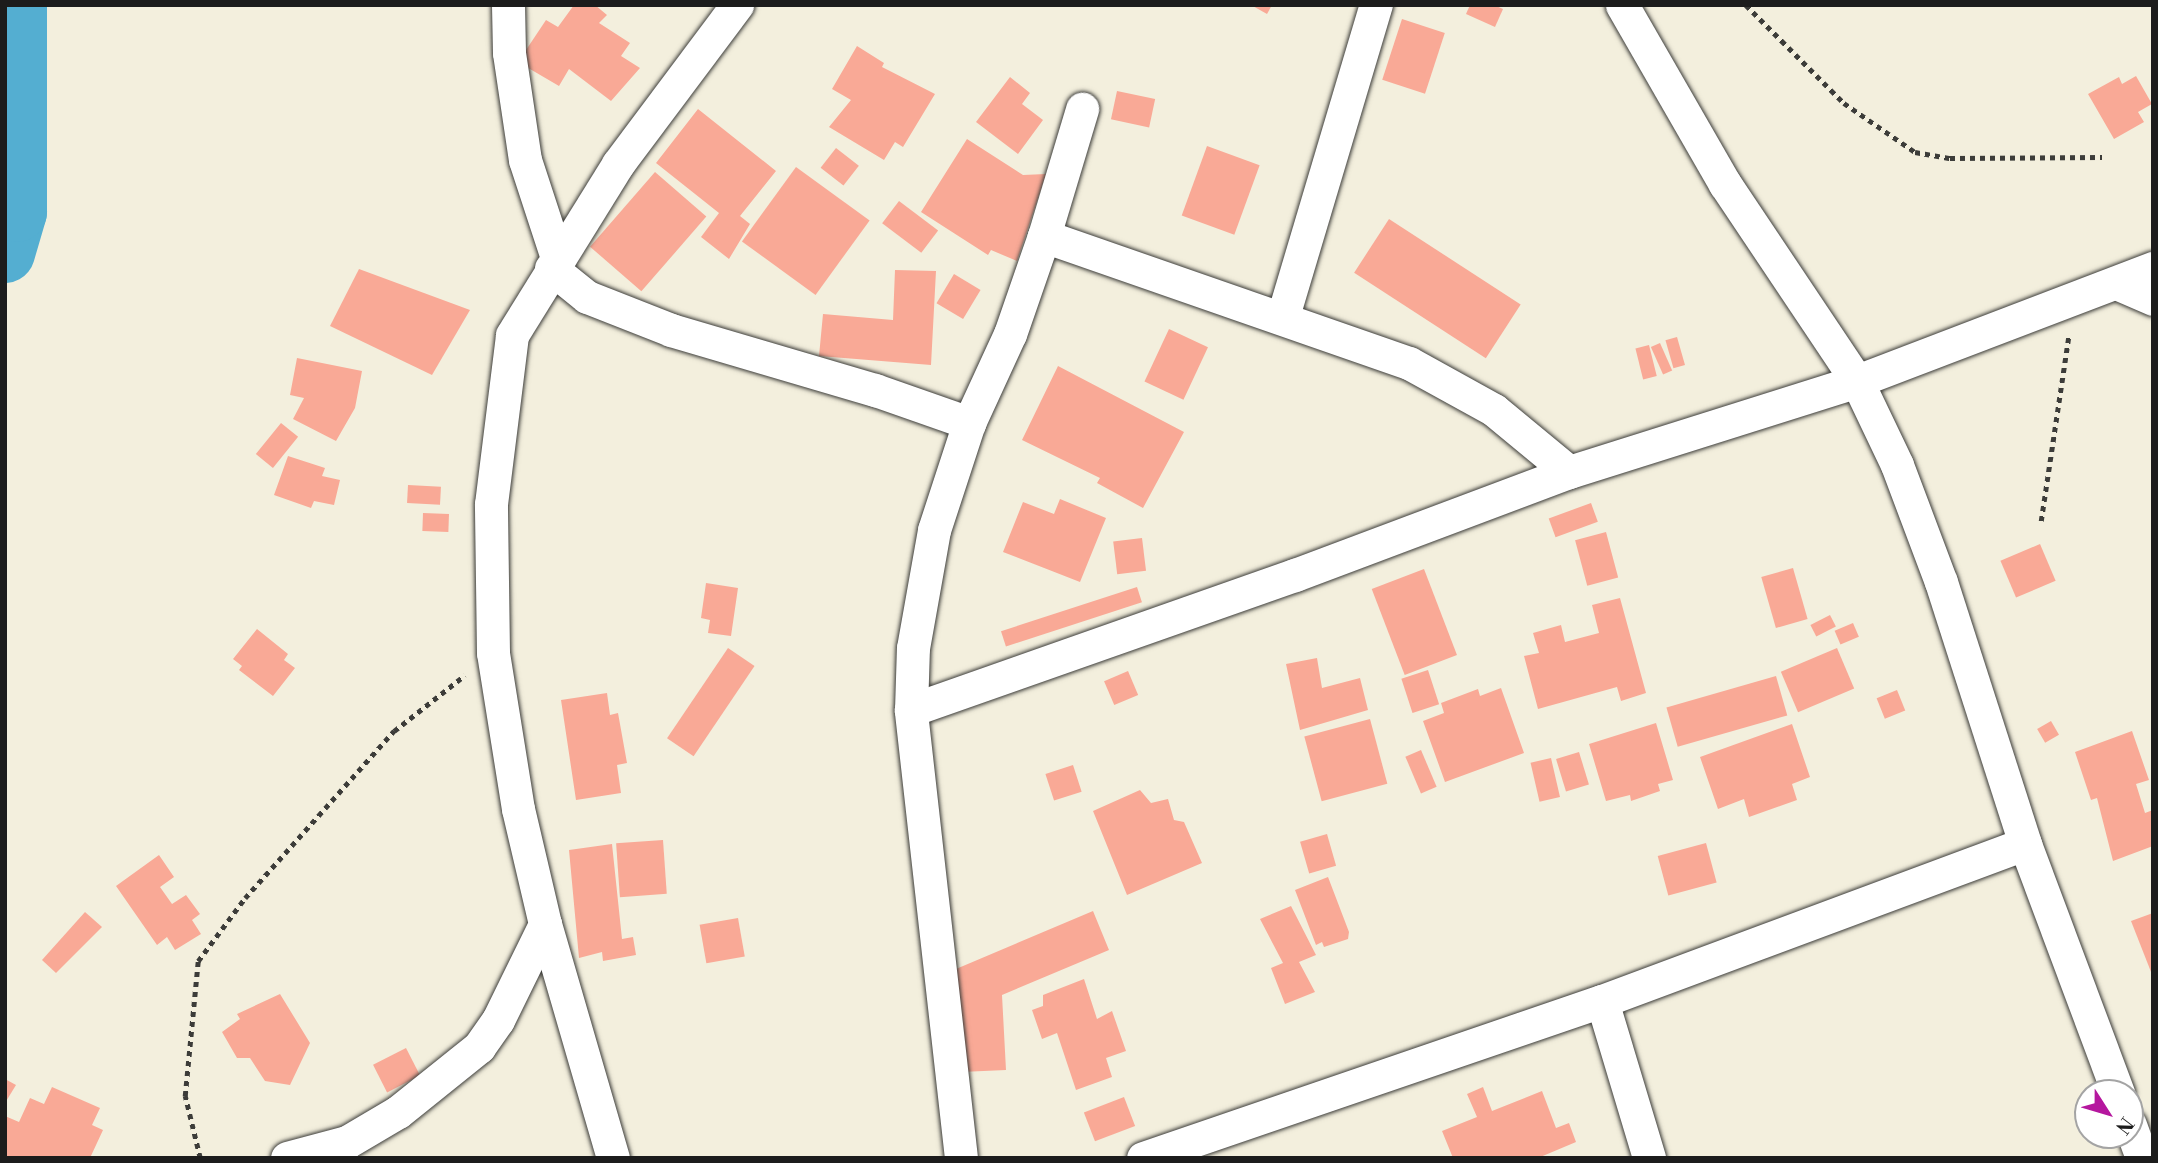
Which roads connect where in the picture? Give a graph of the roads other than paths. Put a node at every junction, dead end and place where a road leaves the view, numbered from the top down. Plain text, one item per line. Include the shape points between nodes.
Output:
1 (508, 5) edge
2 (737, 5) edge
3 (1376, 5) edge
4 (1622, 5) edge
5 (1082, 109) dead end
6 (1044, 236) junction
7 (554, 263) junction
8 (2153, 268) edge
9 (2116, 283) junction
10 (2153, 299) edge
11 (1283, 316) junction
12 (1857, 381) junction
13 (969, 423) junction
14 (1569, 472) junction
15 (911, 710) junction
16 (2025, 844) junction
17 (545, 924) junction
18 (1602, 1001) junction
19 (2113, 1079) edge
20 (287, 1158) edge
21 (613, 1158) edge
22 (961, 1158) edge
23 (1143, 1158) edge
24 (1649, 1158) edge

1 - 7 street via 509,52 525,160
2 - 7 street via 618,164
3 - 11 street
4 - 12 street via 1726,184
5 - 6 street
6 - 11 street
6 - 13 street via 1010,334
7 - 13 street via 587,297 658,325
7 - 17 street via 512,335 491,504 493,653 518,809
8 - 9 street
9 - 10 street
9 - 12 street
11 - 14 street via 1409,363 1451,385 1494,410
12 - 14 street
12 - 16 street via 1897,465 1941,582
13 - 15 street via 934,530 913,648
14 - 15 street via 1295,575
15 - 22 street
16 - 18 street
16 - 19 street
17 - 20 street via 480,1047 398,1112 347,1142
17 - 21 street
18 - 23 street
18 - 24 street

